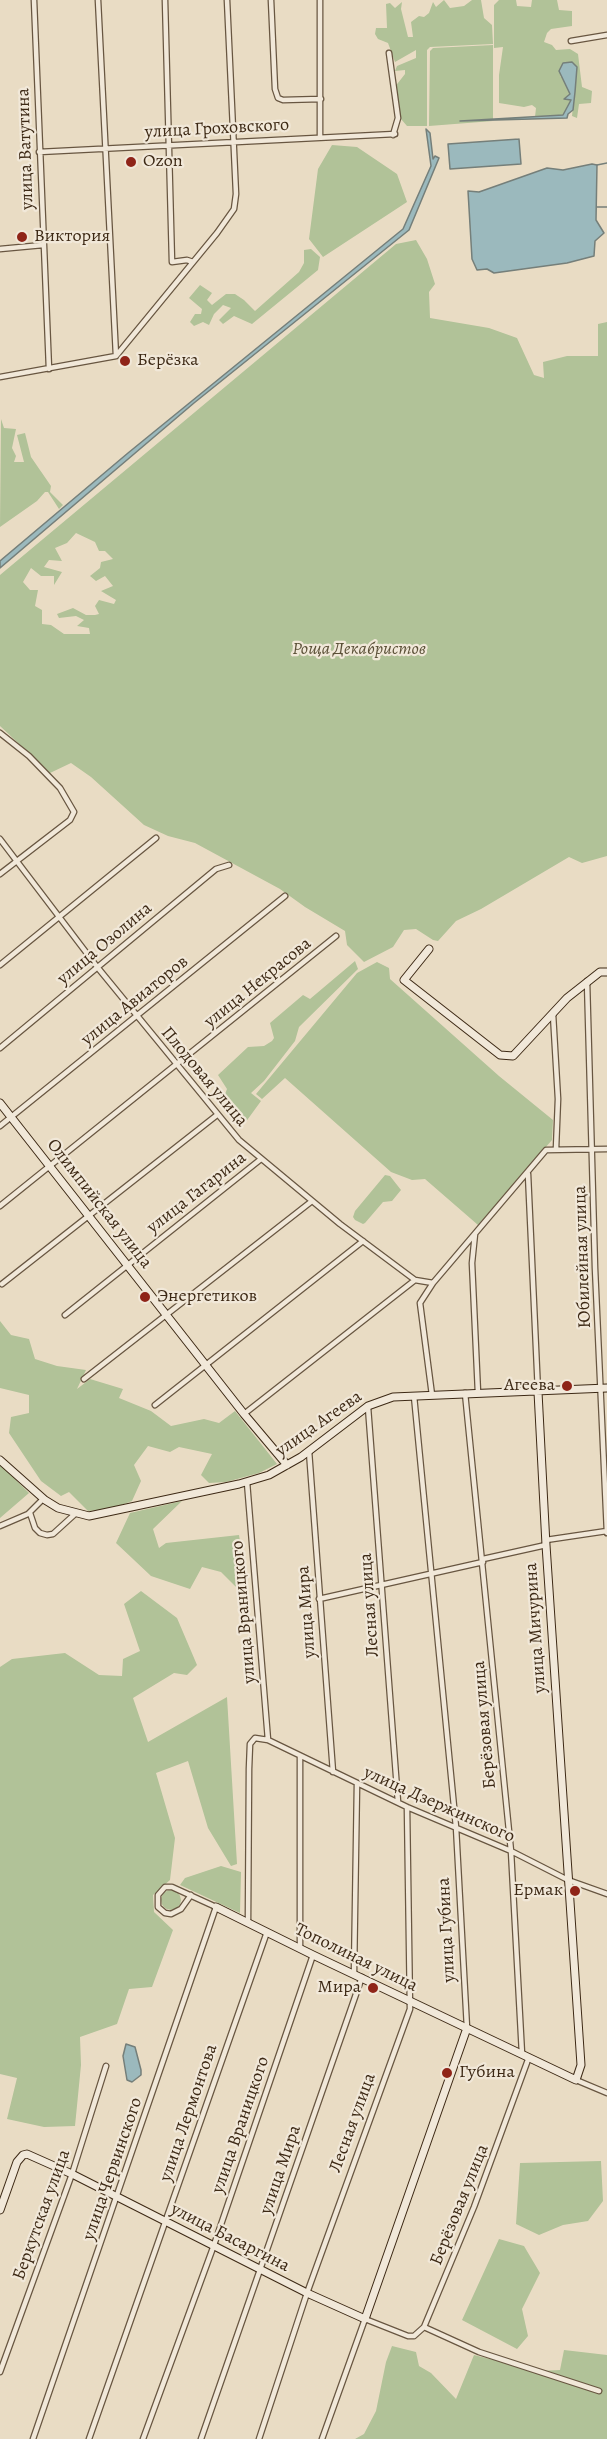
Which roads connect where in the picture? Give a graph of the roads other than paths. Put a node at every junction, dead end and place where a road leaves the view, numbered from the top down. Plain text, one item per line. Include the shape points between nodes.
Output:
1 (34, 0) edge
2 (98, 0) edge
3 (165, 0) edge
4 (227, 0) edge
5 (271, 0) edge
6 (320, 0) edge
7 (607, 35) edge
8 (571, 41) dead end
9 (389, 53) dead end
10 (321, 99) junction
11 (320, 137) junction
12 (233, 142) junction
13 (169, 146) junction
14 (104, 150) junction
15 (39, 152) junction
16 (44, 245) junction
17 (0, 249) edge
18 (194, 262) junction
19 (116, 356) junction
20 (49, 369) junction
21 (0, 377) edge
22 (0, 733) edge
23 (156, 838) dead end
24 (0, 839) edge
25 (19, 861) junction
26 (229, 865) dead end
27 (0, 874) edge
28 (285, 896) dead end
29 (59, 917) junction
30 (336, 936) dead end
31 (429, 949) dead end
32 (0, 965) edge
33 (98, 968) junction
34 (607, 972) edge
35 (587, 980) junction
36 (553, 1013) junction
37 (138, 1017) junction
38 (0, 1048) edge
39 (177, 1066) junction
40 (0, 1103) edge
41 (217, 1115) junction
42 (11, 1117) junction
43 (0, 1125) edge
44 (556, 1149) junction
45 (593, 1149) junction
46 (607, 1149) edge
47 (261, 1159) junction
48 (50, 1165) junction
49 (528, 1174) junction
50 (312, 1201) junction
51 (0, 1206) edge
52 (89, 1216) junction
53 (475, 1234) junction
54 (363, 1241) junction
55 (128, 1265) junction
56 (415, 1280) junction
57 (433, 1283) junction
58 (2, 1284) dead end
59 (167, 1314) junction
60 (65, 1315) dead end
61 (206, 1364) junction
62 (84, 1379) dead end
63 (604, 1388) edge
64 (538, 1392) junction
65 (465, 1393) junction
66 (478, 1394) junction
67 (432, 1395) junction
68 (414, 1396) junction
69 (154, 1405) dead end
70 (368, 1406) junction
71 (244, 1414) junction
72 (309, 1450) junction
73 (2, 1465) edge
74 (287, 1465) junction
75 (247, 1482) junction
76 (43, 1499) junction
77 (30, 1513) junction
78 (75, 1514) junction
79 (607, 1520) edge
80 (0, 1526) edge
81 (607, 1532) edge
82 (546, 1543) junction
83 (483, 1560) junction
84 (433, 1574) junction
85 (382, 1586) junction
86 (319, 1599) junction
87 (268, 1740) junction
88 (300, 1756) junction
89 (333, 1772) junction
90 (357, 1783) junction
91 (398, 1802) junction
92 (407, 1806) junction
93 (456, 1827) junction
94 (511, 1851) junction
95 (568, 1880) junction
96 (607, 1894) edge
97 (191, 1895) junction
98 (216, 1907) junction
99 (248, 1923) junction
100 (267, 1932) junction
101 (300, 1949) junction
102 (313, 1955) junction
103 (354, 1973) junction
104 (362, 1977) junction
105 (408, 2000) junction
106 (467, 2028) junction
107 (526, 2056) junction
108 (106, 2066) dead end
109 (576, 2080) junction
110 (607, 2093) edge
111 (72, 2174) junction
112 (117, 2199) junction
113 (0, 2210) edge
114 (166, 2222) junction
115 (214, 2245) junction
116 (261, 2269) junction
117 (307, 2293) junction
118 (364, 2319) junction
119 (424, 2327) junction
120 (0, 2372) edge
121 (599, 2391) dead end
122 (33, 2439) edge
123 (89, 2439) edge
124 (143, 2439) edge
125 (201, 2439) edge
126 (259, 2439) edge
127 (321, 2439) edge

1 - 15 street, улица Ватутина
2 - 14 street
3 - 13 street
4 - 12 street
5 - 10 street via 278,98
6 - 10 street
7 - 8 street
9 - 11 street, улица Гроховского via 398,118 394,134
10 - 11 street
11 - 12 street, улица Гроховского
12 - 13 street, улица Гроховского
12 - 18 street via 234,209
13 - 14 street, улица Гроховского
13 - 18 street via 172,261
14 - 15 street, улица Гроховского
14 - 19 street
15 - 16 street, улица Ватутина
16 - 17 street
16 - 20 street, улица Ватутина
18 - 19 street
19 - 20 street
20 - 21 street
22 - 25 street via 52,780 74,812 70,820
23 - 29 street
24 - 25 street, Плодовая улица
25 - 27 street
25 - 29 street, Плодовая улица
26 - 33 street, улица Озолина via 216,869
28 - 37 street, улица Авиаторов
29 - 32 street
29 - 33 street, Плодовая улица
30 - 39 street, улица Некрасова
31 - 36 street via 404,980 500,1054 513,1056
33 - 37 street, Плодовая улица
33 - 38 street, улица Озолина
34 - 35 street
35 - 36 street
35 - 45 street, Юбилейная улица
36 - 44 street via 558,1099
37 - 39 street, Плодовая улица
37 - 42 street, улица Авиаторов
39 - 41 street, Плодовая улица
39 - 48 street, улица Некрасова
40 - 42 street, Олимпийская улица
41 - 47 street, Плодовая улица
41 - 52 street
42 - 43 street, улица Авиаторов
42 - 48 street, Олимпийская улица
44 - 45 street
44 - 49 street via 546,1150
45 - 46 street
45 - 63 street, Юбилейная улица
47 - 50 street, Плодовая улица
47 - 55 street, улица Гагарина
48 - 51 street, улица Некрасова
48 - 52 street, Олимпийская улица
49 - 53 street
49 - 64 street, улица Мичурина
50 - 54 street, Плодовая улица
50 - 59 street
52 - 55 street, Олимпийская улица
52 - 58 street
53 - 57 street
53 - 66 street via 472,1263
54 - 56 street, Плодовая улица
54 - 61 street
55 - 59 street, Олимпийская улица
55 - 60 street, улица Гагарина
56 - 57 street, Плодовая улица
56 - 71 street
57 - 67 street via 420,1303
59 - 61 street, Олимпийская улица
59 - 62 street
61 - 69 street
61 - 71 street, Олимпийская улица
63 - 64 street, улица Агеева
63 - 79 street, Юбилейная улица
64 - 66 street, улица Агеева
64 - 82 street, улица Мичурина
65 - 66 street, улица Агеева
65 - 67 street, улица Агеева
65 - 83 street, Берёзовая улица
67 - 68 street, улица Агеева
68 - 70 street, улица Агеева via 393,1397
68 - 84 street, улица Губина
70 - 72 street, улица Агеева
70 - 85 street, Лесная улица
71 - 74 street, Олимпийская улица
72 - 74 street, улица Агеева
72 - 86 street, улица Мира
73 - 76 street, улица Агеева
74 - 75 street, улица Агеева
75 - 78 street, улица Агеева via 105,1514
75 - 87 street, улица Враницкого
76 - 77 street
76 - 78 street, улица Агеева
77 - 78 street via 35,1528 47,1535
77 - 80 street
79 - 81 street, Юбилейная улица
81 - 82 street
82 - 83 street
82 - 95 street, улица Мичурина
83 - 84 street
83 - 94 street, Берёзовая улица
84 - 85 street
84 - 93 street, улица Губина
85 - 86 street
85 - 91 street, Лесная улица
86 - 89 street, улица Мира
87 - 88 street, улица Дзержинского
87 - 99 street, улица Дзержинского via 255,1738 250,1744
88 - 89 street, улица Дзержинского
88 - 101 street
89 - 90 street, улица Дзержинского
90 - 91 street, улица Дзержинского
90 - 103 street
91 - 92 street, улица Дзержинского
92 - 93 street, улица Дзержинского
92 - 105 street, Лесная улица
93 - 94 street, улица Дзержинского
93 - 106 street, улица Губина
94 - 95 street, улица Дзержинского
94 - 107 street, Берёзовая улица
95 - 96 street, улица Дзержинского
95 - 109 street, улица Мичурина via 581,2065
97 - 97 street, Тополиная улица via 165,1887 157,1903 161,1910 171,1914 181,1909
97 - 98 street, Тополиная улица
98 - 99 street, Тополиная улица
98 - 112 street, улица Червинского
99 - 100 street, Тополиная улица
100 - 101 street, Тополиная улица
100 - 114 street, улица Лермонтова
101 - 102 street, Тополиная улица
102 - 103 street, Тополиная улица
102 - 115 street, улица Враницкого
103 - 104 street, Тополиная улица
104 - 105 street, Тополиная улица
104 - 116 street, улица Мира
105 - 106 street, Тополиная улица
105 - 117 street, Лесная улица via 410,2009
106 - 107 street, Тополиная улица
106 - 118 street, улица Губина
107 - 109 street, Тополиная улица
107 - 119 street, Берёзовая улица via 483,2186
108 - 111 street, Беркутская улица
109 - 110 street, Тополиная улица
111 - 112 street, улица Басаргина
111 - 113 street, улица Басаргина via 23,2155
111 - 120 street, Беркутская улица
112 - 114 street, улица Басаргина
112 - 122 street, улица Червинского
114 - 115 street, улица Басаргина
114 - 123 street, улица Лермонтова
115 - 116 street, улица Басаргина
115 - 124 street, улица Враницкого
116 - 117 street, улица Басаргина
116 - 125 street, улица Мира
117 - 118 street, улица Басаргина
117 - 126 street, Лесная улица
118 - 119 street, улица Басаргина via 408,2336
118 - 127 street, улица Губина
119 - 121 street via 479,2352

